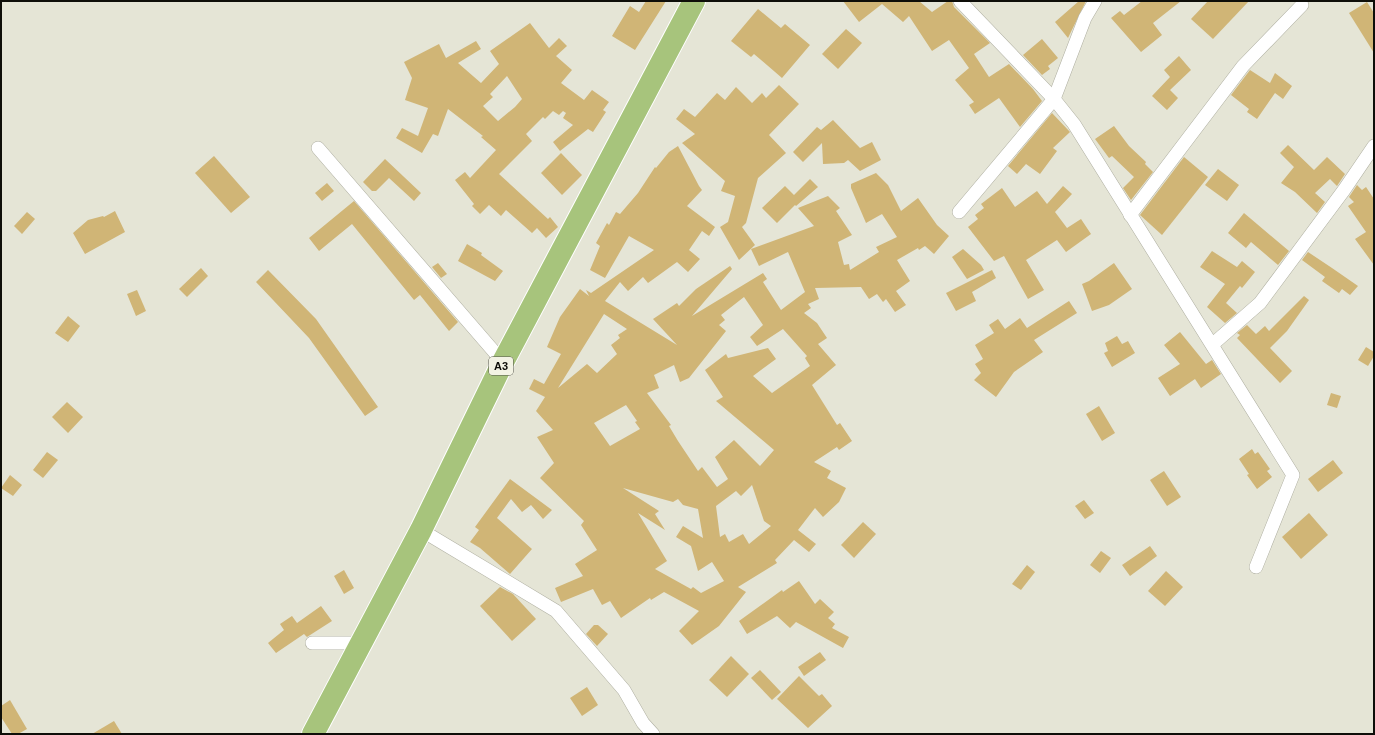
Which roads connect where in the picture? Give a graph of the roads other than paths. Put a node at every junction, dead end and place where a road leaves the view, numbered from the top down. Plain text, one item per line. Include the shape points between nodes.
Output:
1 (694, 1) edge
2 (960, 1) edge
3 (1095, 1) edge
4 (1302, 5) dead end
5 (1054, 99) junction
6 (1374, 146) edge
7 (318, 148) dead end
8 (959, 212) dead end
9 (1130, 215) junction
10 (1213, 344) junction
11 (503, 362) junction
12 (421, 530) junction
13 (1256, 567) dead end
14 (312, 643) dead end
15 (362, 644) junction
16 (313, 734) edge
17 (653, 734) edge

1 - 11 highway, A3
2 - 5 street
3 - 5 street via 1085,18
4 - 9 street via 1243,66
5 - 8 street
5 - 9 street via 1074,124
6 - 10 street via 1260,303
7 - 11 street
9 - 10 street
10 - 13 street via 1293,474
11 - 12 highway, A3
12 - 15 highway, A3
12 - 17 street via 556,611 624,690
14 - 15 street
15 - 16 highway, A3

